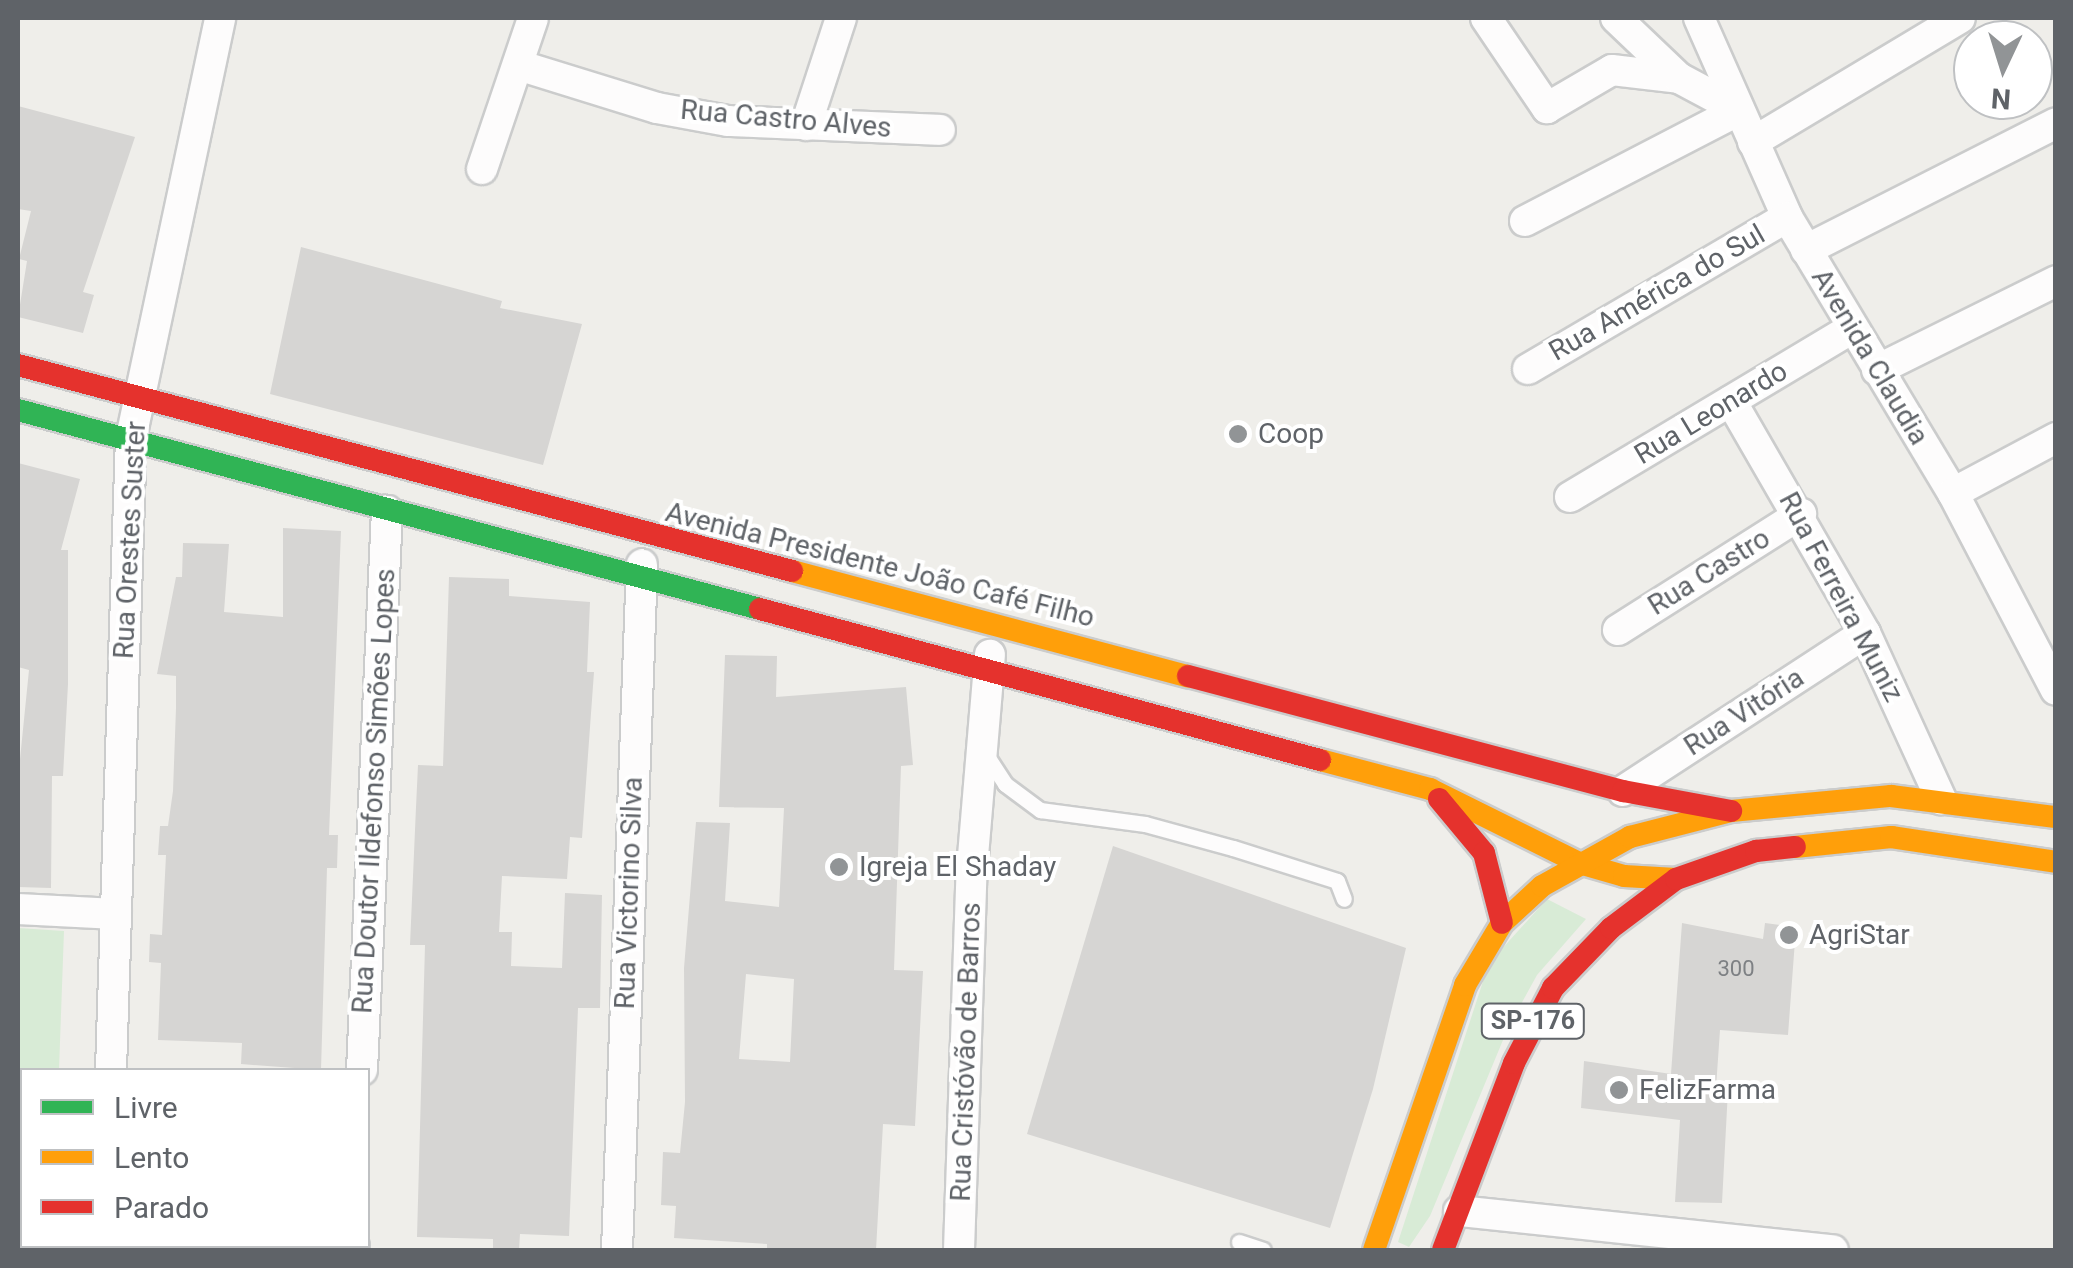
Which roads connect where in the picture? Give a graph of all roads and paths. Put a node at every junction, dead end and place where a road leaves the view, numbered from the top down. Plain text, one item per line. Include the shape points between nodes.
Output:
1 (220, 18) edge
2 (533, 18) edge
3 (840, 18) edge
4 (1486, 18) edge
5 (1616, 18) edge
6 (1960, 18) edge
7 (1712, 24) edge
8 (518, 65) junction
9 (1679, 78) junction
10 (1739, 110) junction
11 (2056, 123) edge
12 (806, 124) junction
13 (940, 130) dead end
14 (1753, 142) junction
15 (482, 169) dead end
16 (1787, 217) junction
17 (1525, 221) dead end
18 (1806, 250) junction
19 (2056, 281) edge
20 (1852, 328) junction
21 (18, 365) edge
22 (1528, 369) dead end
23 (1877, 370) junction
24 (139, 394) junction
25 (1731, 401) junction
26 (18, 410) edge
27 (131, 438) junction
28 (2056, 438) edge
29 (1952, 493) junction
30 (1570, 497) dead end
31 (386, 512) junction
32 (1801, 514) junction
33 (646, 536) junction
34 (640, 578) junction
35 (988, 623) junction
36 (1618, 630) dead end
37 (1865, 633) junction
38 (2050, 658) edge
39 (990, 674) junction
40 (2056, 690) edge
41 (983, 750) junction
42 (1430, 789) junction
43 (1623, 791) junction
44 (1941, 799) junction
45 (1731, 812) junction
46 (2056, 817) edge
47 (2056, 862) edge
48 (1579, 863) junction
49 (1676, 879) junction
50 (1344, 899) dead end
51 (18, 909) edge
52 (116, 914) junction
53 (1502, 923) junction
54 (111, 1068) edge
55 (362, 1068) edge
56 (1458, 1212) junction
57 (1239, 1242) dead end
58 (617, 1250) edge
59 (958, 1250) edge
60 (1262, 1250) edge
61 (1374, 1250) edge
62 (1442, 1250) edge
63 (1833, 1250) edge

1 - 24 street, Rua Orestes Suster
2 - 8 street
3 - 12 street
4 - 9 street via 1547,108 1612,70
5 - 9 street
6 - 14 street
7 - 10 street, Avenida Claudia
8 - 12 street, Rua Castro Alves via 657,108
8 - 15 street
9 - 10 street
10 - 14 street, Avenida Claudia
10 - 17 street
11 - 18 street
12 - 13 street, Rua Castro Alves
14 - 16 street, Avenida Claudia
16 - 18 street, Avenida Claudia
16 - 22 street, Rua América do Sul
18 - 20 street, Avenida Claudia
19 - 23 street
20 - 23 street, Avenida Claudia
20 - 25 street, Rua Leonardo
21 - 24 main road, Avenida Presidente João Café Filho
23 - 29 street, Avenida Claudia
24 - 27 street, Rua Orestes Suster
24 - 33 main road, Avenida Presidente João Café Filho
25 - 30 street, Rua Leonardo
25 - 32 street, Rua Ferreira Muniz
26 - 27 main road
27 - 31 main road
27 - 52 street, Rua Orestes Suster
28 - 29 street
29 - 38 street, Avenida Claudia
31 - 34 main road
31 - 55 street, Rua Doutor Ildefonso Simões Lopes
32 - 36 street, Rua Castro
32 - 37 street, Rua Ferreira Muniz
33 - 34 street, Rua Victorino Silva
33 - 35 main road, Avenida Presidente João Café Filho
34 - 39 main road
34 - 58 street, Rua Victorino Silva
35 - 39 street, Rua Cristóvão de Barros
35 - 43 main road, Avenida Presidente João Café Filho
37 - 43 street, Rua Vitória
37 - 44 street, Rua Ferreira Muniz
38 - 40 street, Avenida Claudia
39 - 41 street, Rua Cristóvão de Barros
39 - 42 main road
41 - 50 lane via 1006,784 1040,810 1174,831 1328,877 1342,886
41 - 59 street, Rua Cristóvão de Barros
42 - 48 main road
42 - 53 main road via 1484,854
43 - 45 main road, Avenida Presidente João Café Filho
44 - 45 main road, SP-176 via 1844,798
44 - 46 main road, SP-176
45 - 48 main road, SP-176 via 1630,837
47 - 49 main road, SP-176 via 1891,837 1756,852
48 - 49 main road via 1624,876
48 - 53 main road, SP-176
49 - 56 main road, SP-176 via 1612,928 1552,988 1514,1063
51 - 52 street
52 - 54 street, Rua Orestes Suster
53 - 61 main road, SP-176 via 1465,985
56 - 62 main road, SP-176
56 - 63 street
57 - 60 lane

